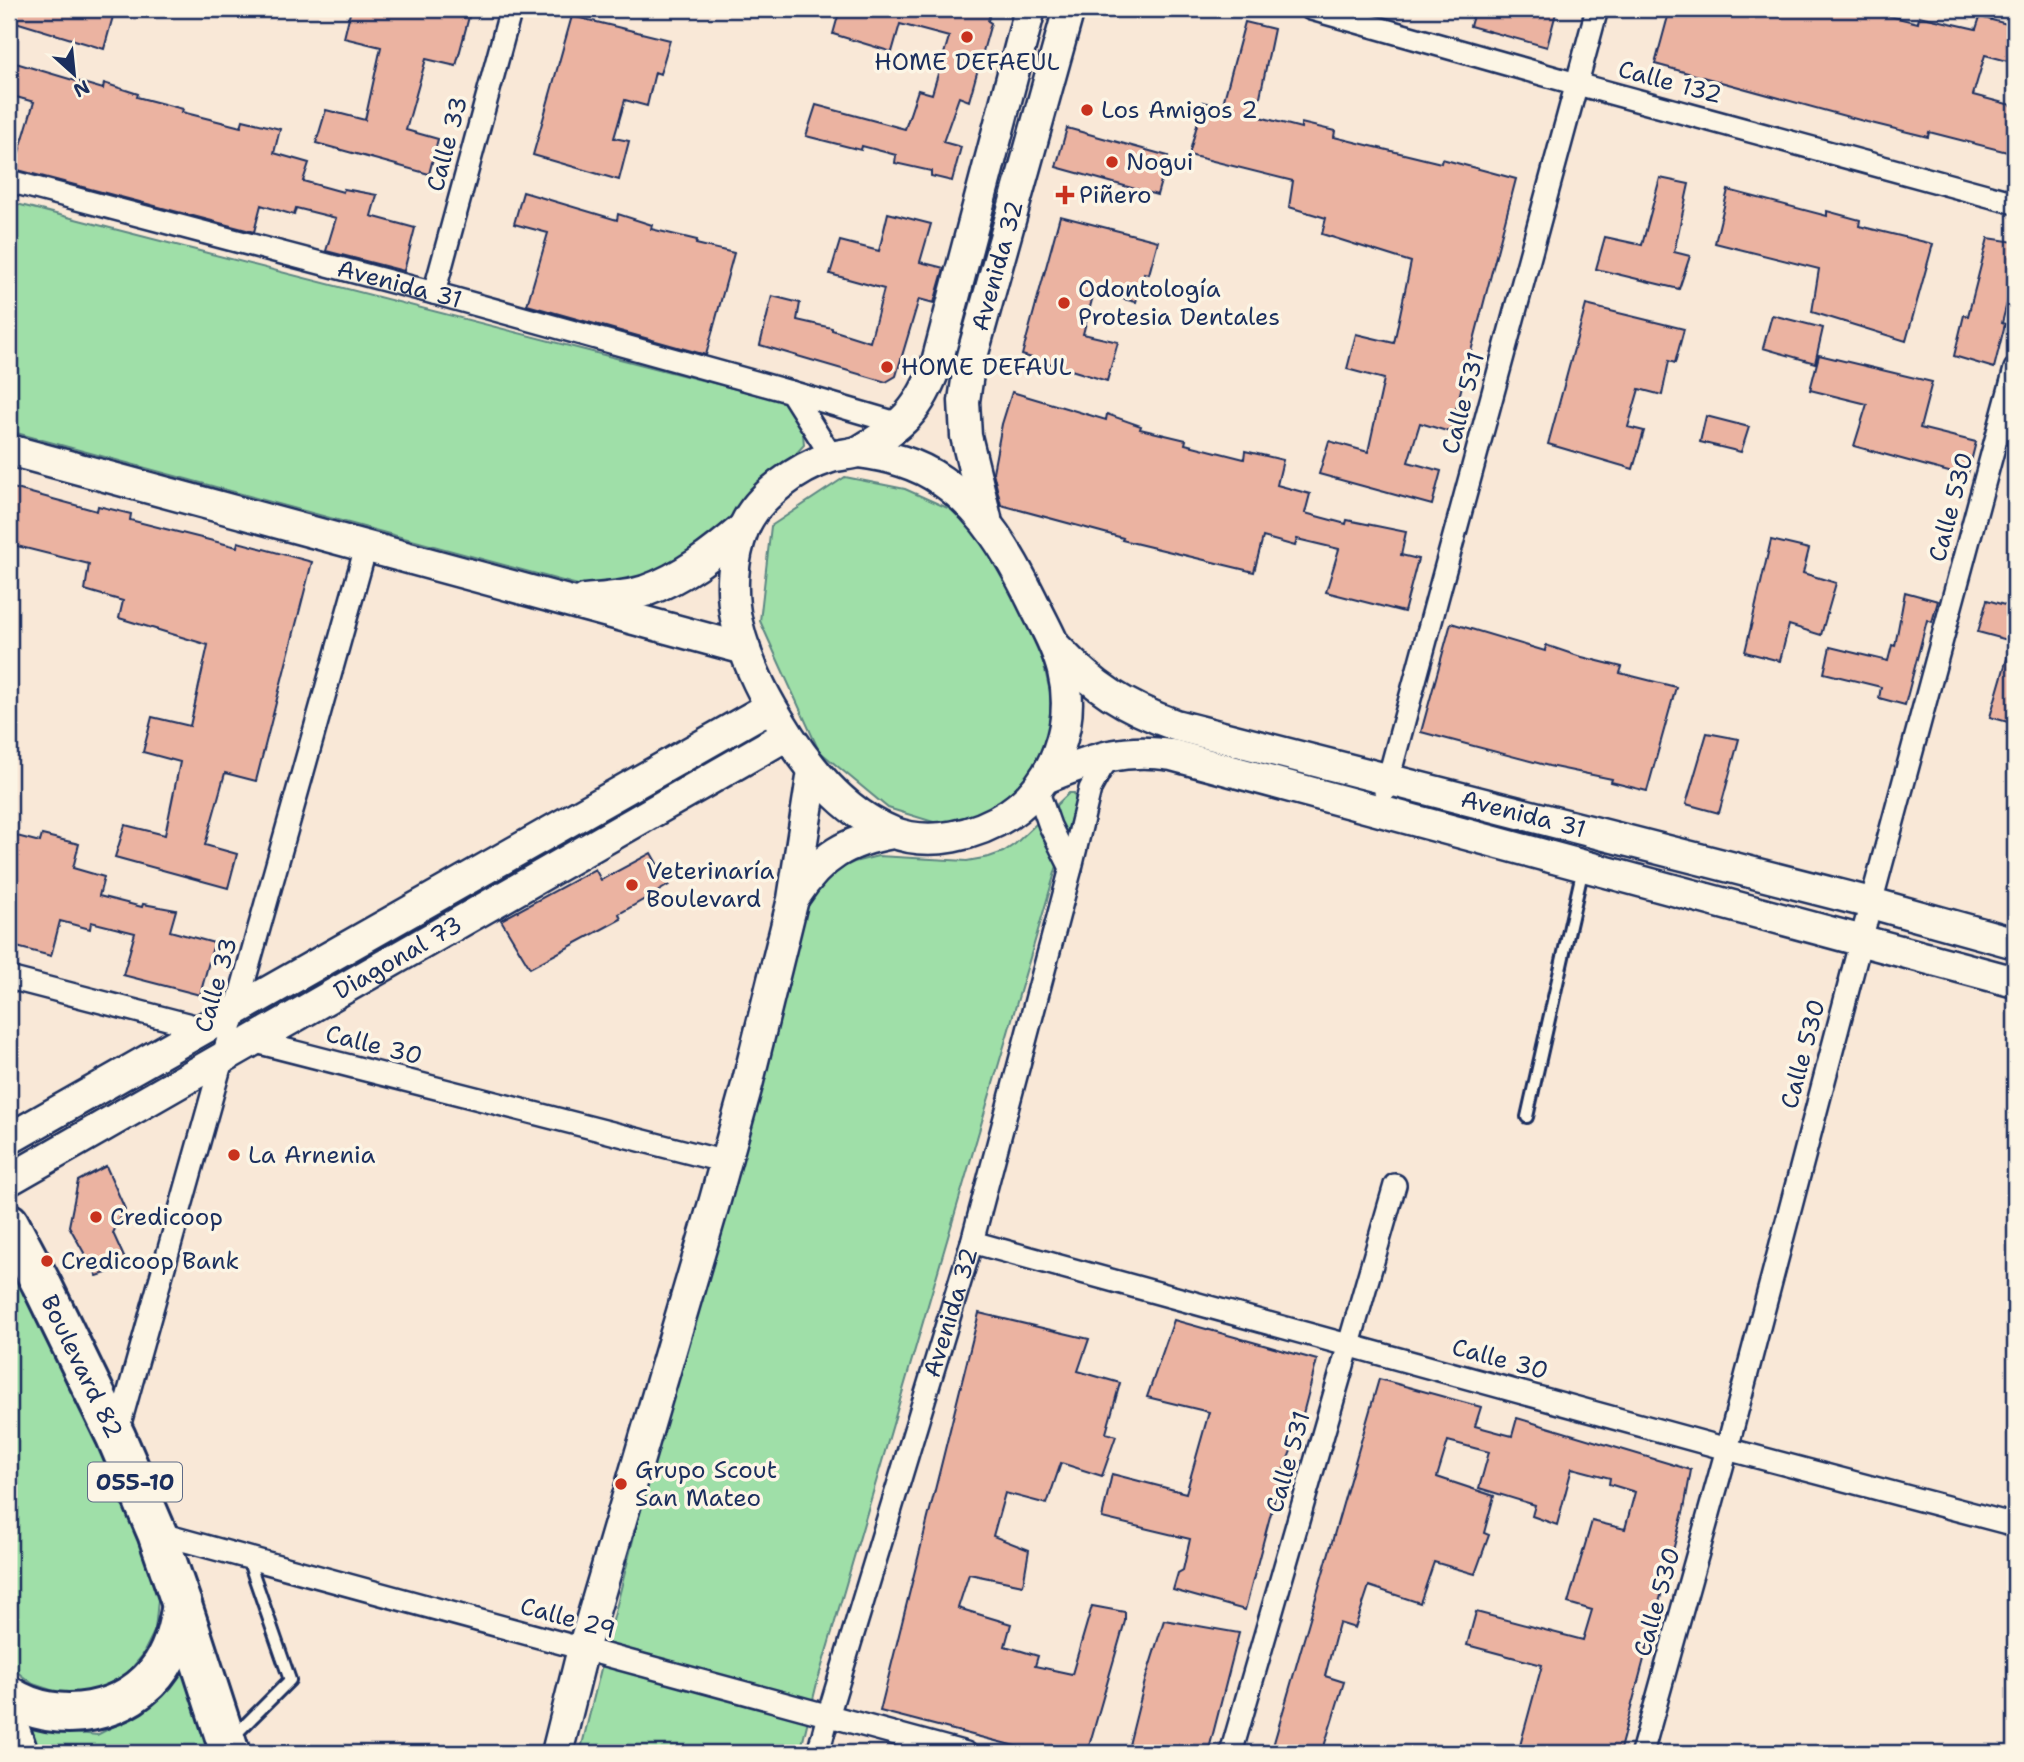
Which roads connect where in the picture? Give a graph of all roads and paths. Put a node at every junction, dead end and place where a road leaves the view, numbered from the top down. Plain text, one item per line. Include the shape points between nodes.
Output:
1 (511, 9) edge
2 (1030, 9) edge
3 (1069, 9) edge
4 (1311, 9) edge
5 (1597, 9) edge
6 (1577, 84) junction
7 (9, 181) edge
8 (2015, 203) edge
9 (434, 293) junction
10 (2015, 369) edge
11 (791, 392) junction
12 (900, 424) junction
13 (9, 450) edge
14 (845, 455) junction
15 (988, 525) junction
16 (743, 528) junction
17 (366, 547) junction
18 (568, 602) junction
19 (1054, 645) junction
20 (745, 649) junction
21 (770, 707) junction
22 (787, 735) junction
23 (1113, 754) junction
24 (813, 771) junction
25 (1388, 780) junction
26 (1041, 784) junction
27 (1381, 811) junction
28 (893, 833) junction
29 (1584, 865) junction
30 (1071, 868) junction
31 (793, 899) junction
32 (1871, 903) junction
33 (1861, 940) junction
34 (2015, 943) edge
35 (9, 978) edge
36 (2015, 982) edge
37 (229, 1034) junction
38 (1527, 1117) dead end
39 (9, 1139) edge
40 (726, 1162) junction
41 (9, 1180) edge
42 (1395, 1185) dead end
43 (9, 1223) edge
44 (972, 1242) junction
45 (1348, 1345) junction
46 (116, 1437) junction
47 (1727, 1449) junction
48 (2015, 1525) edge
49 (157, 1533) junction
50 (247, 1558) junction
51 (183, 1605) junction
52 (583, 1649) junction
53 (9, 1696) edge
54 (828, 1716) junction
55 (9, 1727) edge
56 (228, 1748) edge
57 (18, 1753) edge
58 (556, 1753) edge
59 (818, 1753) edge
60 (966, 1753) edge
61 (1231, 1753) edge
62 (1642, 1753) edge

1 - 9 street, Calle 33
2 - 12 main road, Avenida 32 via 937,362 928,387
3 - 15 main road, Avenida 32 via 969,368 964,401 966,436
4 - 6 street, Calle 132
5 - 6 street, Calle 531
6 - 8 street, Calle 132
6 - 25 street, Calle 531
7 - 9 street, Avenida 31
9 - 11 street, Avenida 31
10 - 32 street, Calle 530
11 - 12 street, Avenida 31
11 - 14 street
12 - 14 main road, Avenida 32
13 - 17 main road
14 - 15 main road via 885,456 911,464 967,500
14 - 16 main road, Avenida 32 via 803,469 778,486
15 - 19 main road via 1019,574
16 - 18 main road via 666,582 615,597
16 - 20 main road via 733,593
17 - 18 main road
17 - 37 street, Calle 33
18 - 20 main road
19 - 25 main road, Avenida 31 via 1098,687 1149,716
19 - 26 main road via 1067,699 1065,727 1058,754
20 - 21 main road
21 - 22 main road
21 - 37 main road, Diagonal 73
22 - 24 main road
22 - 37 main road, Diagonal 73
23 - 26 main road, Avenida 31
23 - 27 main road, Avenida 31 via 1172,755
23 - 30 street, Avenida 32 via 1090,789
24 - 28 main road via 863,816
24 - 31 main road
25 - 27 street, Calle 531
25 - 32 main road, Avenida 31
26 - 28 main road via 1018,808 972,833 919,838
26 - 30 street via 1050,826
27 - 29 main road, Avenida 31
28 - 31 main road via 845,846 824,860
29 - 33 main road, Avenida 31
29 - 38 lane
30 - 44 street, Avenida 32
31 - 40 main road
32 - 33 street, Calle 530
32 - 34 main road, Avenida 31
33 - 36 main road, Avenida 31
33 - 47 street, Calle 530
35 - 37 street, Calle 30
37 - 39 main road, Diagonal 73
37 - 40 street, Calle 30
37 - 41 main road, Diagonal 73
37 - 46 street, Calle 33
40 - 52 main road
42 - 45 street, Calle 531
43 - 46 highway, Boulevard 82 / 055-10
44 - 45 street, Calle 30
44 - 54 street, Avenida 32
45 - 47 street, Calle 30
45 - 61 street, Calle 531
46 - 49 highway, Boulevard 82 / 055-10
47 - 48 street, Calle 30
47 - 62 street, Calle 530
49 - 50 street, Calle 29
49 - 51 highway, Boulevard 82 / 055-10
50 - 52 street, Calle 29
50 - 56 lane via 290,1681
51 - 53 highway via 175,1639 161,1667 139,1689 112,1705 82,1713 51,1713
51 - 56 highway, Boulevard 82 / 055-10
52 - 54 street, Calle 29
52 - 58 main road
54 - 59 street, Avenida 32
54 - 60 street, Calle 29
55 - 57 highway

